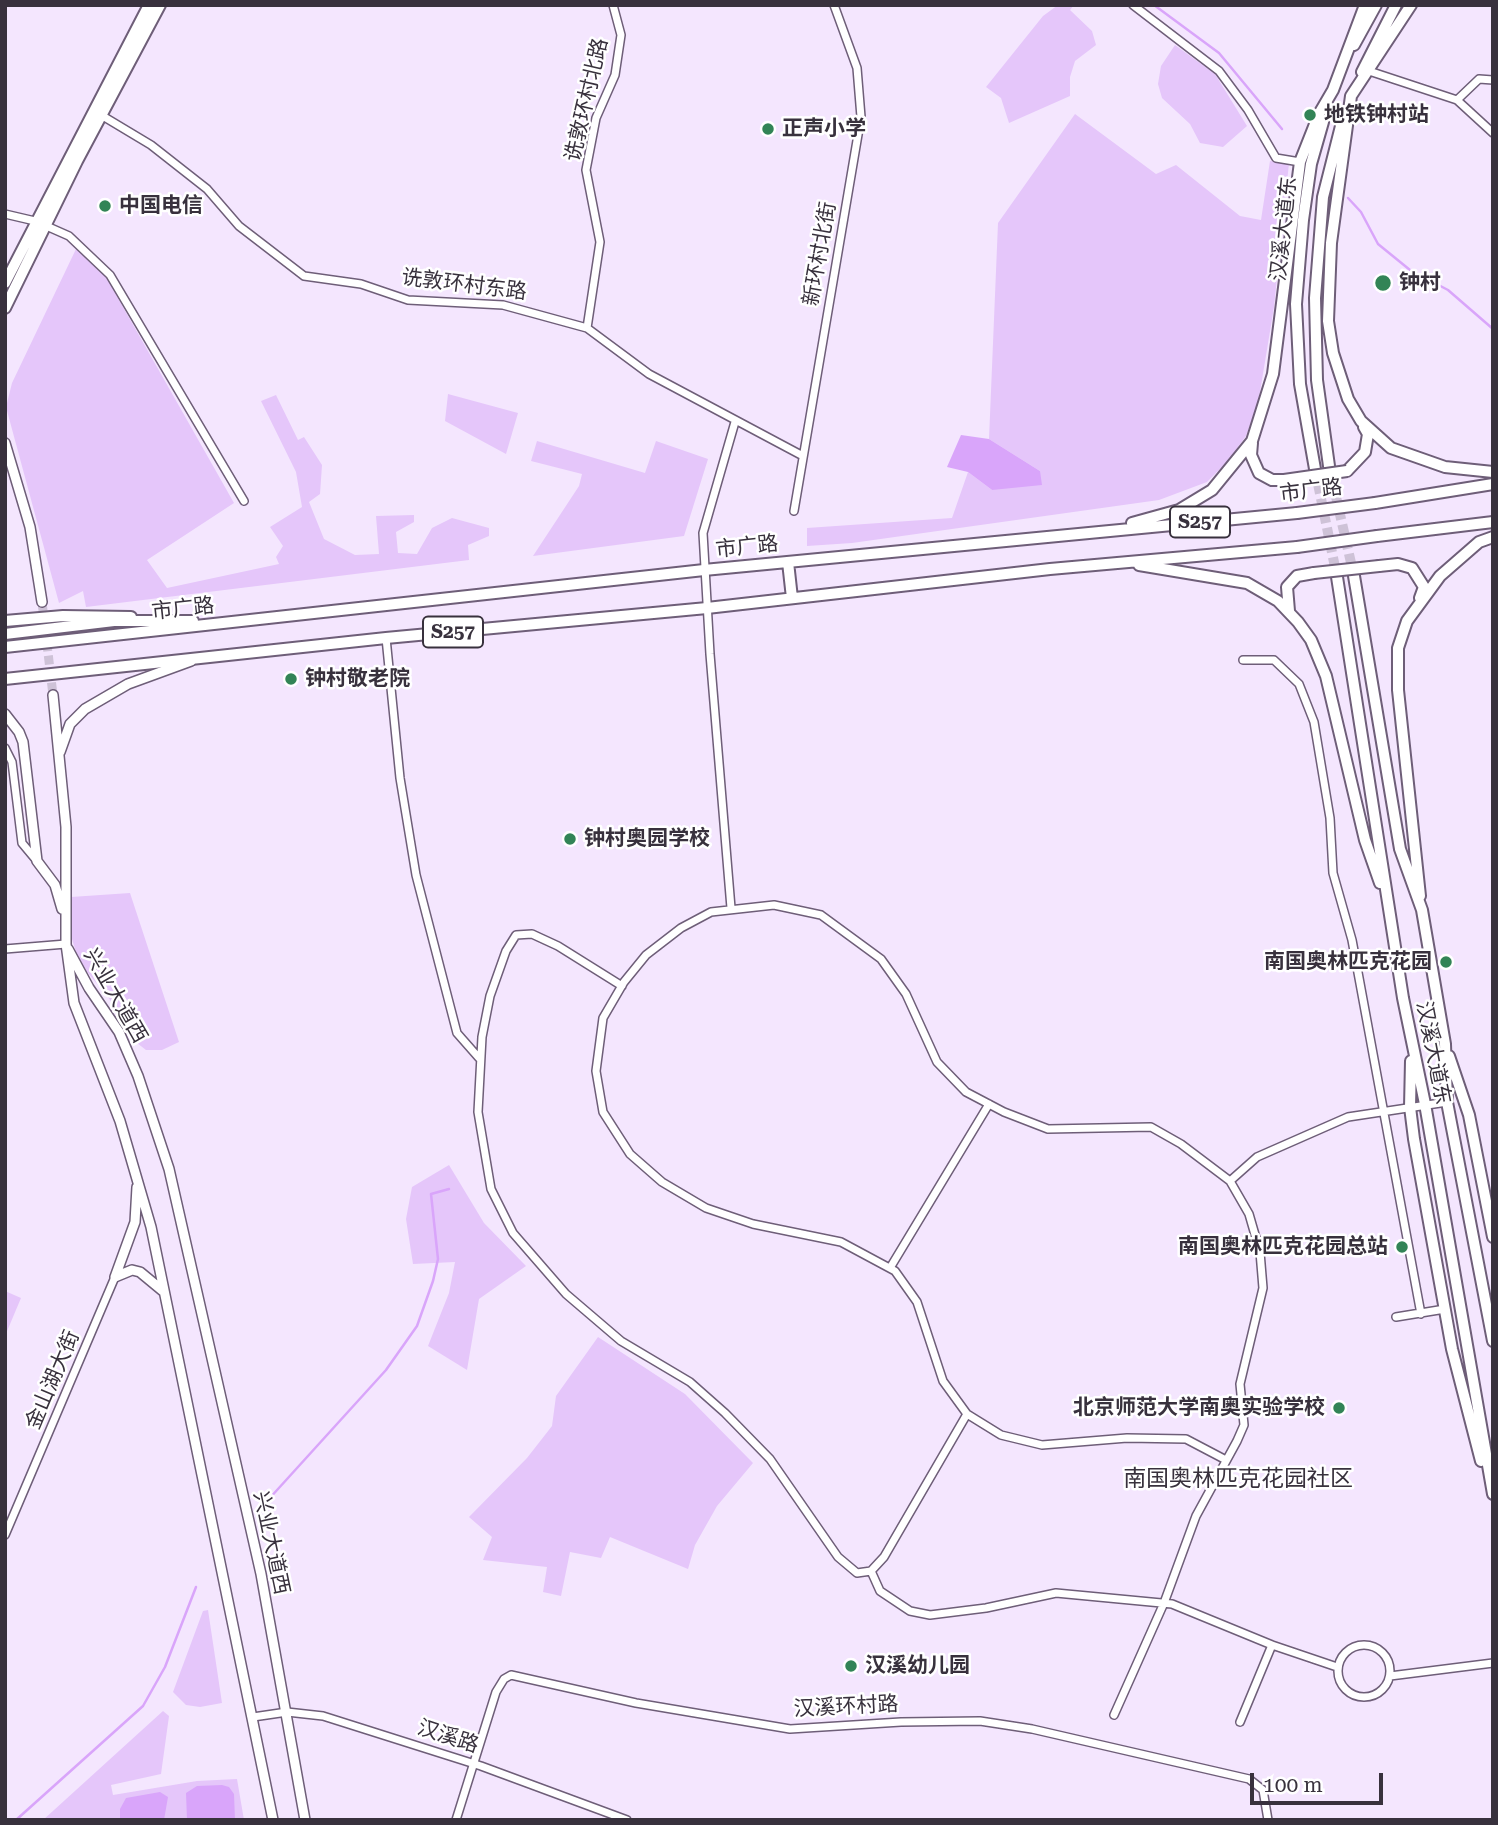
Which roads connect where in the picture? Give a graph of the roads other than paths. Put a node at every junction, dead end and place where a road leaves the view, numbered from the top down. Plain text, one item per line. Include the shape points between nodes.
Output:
1 (149, 5) edge
2 (160, 5) edge
3 (613, 5) edge
4 (834, 5) edge
5 (1133, 5) edge
6 (1366, 5) edge
7 (1376, 5) edge
8 (1396, 5) edge
9 (1412, 5) edge
10 (1369, 71) junction
11 (1493, 80) edge
12 (1333, 90) junction
13 (1351, 96) junction
14 (1457, 100) junction
15 (101, 115) junction
16 (1493, 133) edge
17 (1300, 162) junction
18 (5, 214) edge
19 (40, 223) junction
20 (5, 283) edge
21 (5, 307) edge
22 (587, 328) junction
23 (1360, 419) junction
24 (735, 422) junction
25 (1252, 440) junction
26 (5, 443) edge
27 (803, 456) junction
28 (1329, 466) tunnel mouth
29 (1315, 468) tunnel mouth
30 (1493, 472) edge
31 (1493, 484) edge
32 (244, 500) dead end
33 (794, 511) dead end
34 (1493, 522) edge
35 (1102, 531) junction
36 (1493, 537) edge
37 (789, 562) junction
38 (1119, 562) junction
39 (704, 570) junction
40 (1354, 576) tunnel mouth
41 (1337, 577) tunnel mouth
42 (792, 598) junction
43 (1419, 601) junction
44 (42, 602) tunnel mouth
45 (707, 608) junction
46 (1289, 611) junction
47 (161, 620) junction
48 (5, 621) edge
49 (227, 623) junction
50 (5, 634) edge
51 (386, 638) junction
52 (5, 647) edge
53 (199, 658) junction
54 (1243, 660) dead end
55 (5, 679) edge
56 (53, 695) tunnel mouth
57 (5, 714) edge
58 (5, 748) edge
59 (58, 761) junction
60 (37, 861) junction
61 (1389, 907) junction
62 (731, 908) junction
63 (1422, 910) junction
64 (65, 916) junction
65 (66, 944) junction
66 (5, 949) edge
67 (622, 986) junction
68 (1445, 1044) junction
69 (1412, 1045) junction
70 (479, 1058) junction
71 (1447, 1102) junction
72 (989, 1104) junction
73 (1425, 1104) junction
74 (1410, 1107) junction
75 (1384, 1110) junction
76 (135, 1168) junction
77 (1230, 1181) junction
78 (1462, 1189) junction
79 (1440, 1193) junction
80 (1493, 1237) edge
81 (890, 1268) junction
82 (115, 1277) junction
83 (1483, 1290) junction
84 (165, 1293) junction
85 (1445, 1309) junction
86 (1421, 1314) junction
87 (1396, 1317) dead end
88 (1493, 1329) edge
89 (1493, 1341) edge
90 (967, 1414) junction
91 (1226, 1460) junction
92 (1493, 1496) edge
93 (5, 1535) edge
94 (871, 1571) junction
95 (1164, 1603) junction
96 (1272, 1645) junction
97 (1493, 1663) edge
98 (1337, 1667) junction
99 (1390, 1676) junction
100 (287, 1712) junction
101 (1114, 1715) dead end
102 (253, 1717) junction
103 (1240, 1722) dead end
104 (474, 1763) junction
105 (272, 1820) edge
106 (305, 1820) edge
107 (456, 1820) edge
108 (627, 1820) edge
109 (1268, 1820) edge

1 - 19 main road
2 - 15 main road
3 - 22 street, 诜敦环村北路 via 621,35 615,75 596,118 586,170 600,242
4 - 27 street, 新环村北街 via 857,68 860,117
5 - 17 street via 1219,71 1276,158
6 - 12 main road
7 - 12 main road, 汉溪大道东
8 - 13 main road, 汉溪大道东
9 - 10 main road
10 - 13 main road
10 - 14 street
11 - 14 street via 1479,79
12 - 17 main road
12 - 29 main road, 汉溪大道东 via 1311,164 1298,267 1300,384
13 - 23 main road via 1332,229 1328,321 1341,384
13 - 28 main road, 汉溪大道东 via 1323,197 1315,298 1317,380
14 - 16 street
15 - 19 main road
15 - 22 street, 诜敦环村东路 via 151,145 207,189 239,226 304,276 361,284 408,300 503,305
17 - 25 main road via 1273,374
18 - 19 street
19 - 20 main road
19 - 21 main road
19 - 32 street via 69,236 110,275
22 - 24 street, 诜敦环村东路 via 649,374
23 - 25 main road, bridge via 1368,442 1363,456 1347,471 1272,480 1259,472 1251,455
23 - 30 main road via 1391,448 1445,467
24 - 27 street, 诜敦环村东路
24 - 39 street via 703,533
25 - 35 main road via 1212,490 1190,504
26 - 44 street via 30,527
27 - 33 street, 新环村北街
31 - 35 main road, 市广路 / S257, bridge via 1297,513
34 - 38 main road, S257, bridge via 1297,547
35 - 37 main road, 市广路 / S257
36 - 43 main road via 1479,542
37 - 39 main road, 市广路 / S257
37 - 42 main road
38 - 42 main road, S257
38 - 46 main road via 1247,583
39 - 45 street
39 - 49 main road, 市广路 / S257
40 - 63 main road, 汉溪大道东 via 1397,836
41 - 61 main road, 汉溪大道东
42 - 45 main road, S257
43 - 46 main road, bridge via 1424,587 1412,568 1398,564 1297,576 1287,587
43 - 63 main road via 1400,640 1398,690
45 - 51 main road, S257
45 - 62 street
46 - 61 main road via 1311,640 1326,676 1365,840
47 - 48 main road via 110,615
47 - 49 main road
47 - 50 main road
49 - 52 main road, 市广路 / S257
51 - 53 main road, S257
51 - 70 street via 400,778 416,875 457,1033
53 - 55 main road, S257
53 - 59 street via 128,684 85,709 70,724
54 - 75 street via 1274,660 1299,684 1314,722 1330,818 1333,873 1353,940
56 - 59 street
57 - 60 street via 23,742
58 - 60 street via 12,762 22,843
59 - 64 street via 66,827
60 - 64 street via 55,886
61 - 69 main road, 汉溪大道东
62 - 67 street via 711,912 681,928 646,955
62 - 72 street via 774,905 821,915 853,935 881,959 906,994 937,1062 966,1092
63 - 68 main road, 汉溪大道东
64 - 65 street
65 - 66 street
65 - 76 street, 兴业大道西 via 74,1003
65 - 100 street, 兴业大道西 via 119,1032 169,1169 261,1574
67 - 70 street via 558,946 532,934 516,934 490,996
67 - 81 street via 603,1018 596,1071 603,1112 630,1154 662,1182 706,1208 753,1224 841,1242
68 - 71 main road, 汉溪大道东
68 - 80 main road via 1469,1115
69 - 73 main road, 汉溪大道东
69 - 74 main road
70 - 94 street via 478,1112 491,1189 513,1233 566,1294 621,1341 690,1382 725,1413 770,1459 838,1557 857,1573
71 - 73 street
71 - 78 main road, 汉溪大道东
72 - 77 street via 1048,1129 1152,1127
72 - 81 street
73 - 74 street
73 - 79 main road, 汉溪大道东
74 - 75 street
74 - 85 main road
75 - 77 street via 1348,1117 1258,1157
75 - 86 street
76 - 82 street via 135,1222
76 - 84 street, 兴业大道西
77 - 91 street via 1249,1214 1260,1252 1263,1287 1240,1384 1244,1425
78 - 79 main road
78 - 83 main road, 汉溪大道东
79 - 92 main road, 汉溪大道东
81 - 90 street via 917,1302 943,1381
82 - 84 street via 132,1270 140,1272
82 - 93 street, 金山湖大街
83 - 88 main road
83 - 89 main road, 汉溪大道东
84 - 102 street, 兴业大道西
85 - 86 street
85 - 92 main road via 1459,1380
86 - 87 street
90 - 91 street via 1001,1435 1042,1445 1186,1439
90 - 94 street via 884,1557
91 - 95 street via 1196,1516
94 - 95 street via 880,1591 894,1604 930,1615 1056,1593
95 - 96 street
95 - 101 street
96 - 98 street
96 - 103 street
97 - 99 street
98 - 99 street via 1343,1687 1357,1697 1382,1692
98 - 99 street via 1350,1648 1367,1645 1383,1652
100 - 102 street, 汉溪路
100 - 104 street, 汉溪路 via 323,1716
100 - 106 street, 兴业大道西
102 - 105 street, 兴业大道西
104 - 107 street, 汉溪环村路
104 - 108 street, 汉溪路
104 - 109 street, 汉溪环村路 via 496,1692 511,1675 636,1703 790,1729 980,1721 1032,1730 1249,1780 1263,1790

